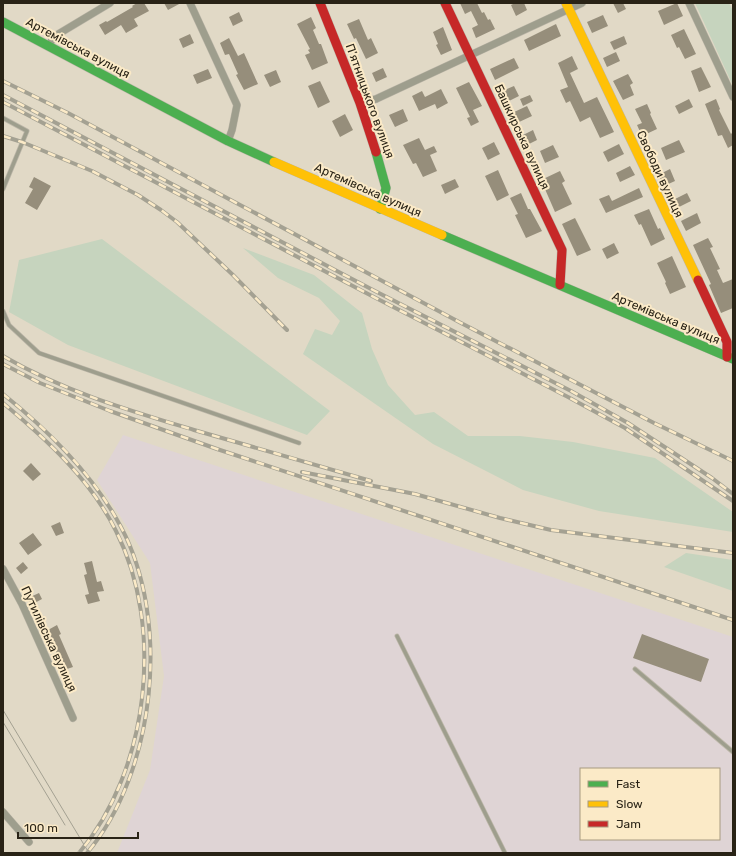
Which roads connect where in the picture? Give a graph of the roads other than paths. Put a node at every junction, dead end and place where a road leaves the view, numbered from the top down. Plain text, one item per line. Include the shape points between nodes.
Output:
1 (110, 3) edge
2 (190, 3) edge
3 (320, 3) edge
4 (445, 3) edge
5 (582, 3) edge
6 (689, 3) edge
7 (567, 6) edge
8 (3, 22) edge
9 (48, 46) junction
10 (470, 55) junction
11 (733, 97) edge
12 (360, 103) junction
13 (3, 118) edge
14 (228, 141) junction
15 (3, 188) edge
16 (380, 209) junction
17 (560, 285) junction
18 (3, 311) edge
19 (730, 358) edge
20 (299, 443) dead end
21 (3, 569) edge
22 (397, 636) dead end
23 (635, 669) dead end
24 (73, 718) dead end
25 (733, 752) edge
26 (3, 812) edge
27 (28, 842) dead end
28 (505, 853) edge

1 - 9 street via 55,36
2 - 14 street via 237,105
3 - 12 street, П’ятницького вулиця
4 - 10 street, Башкирська вулиця
5 - 7 street
6 - 11 street
7 - 10 street
7 - 19 street, Свободи вулиця via 726,342
8 - 9 street, Артемівська вулиця
9 - 14 street, Артемівська вулиця
10 - 12 street via 376,100
10 - 17 street, Башкирська вулиця via 562,250
12 - 16 street, П’ятницького вулиця via 386,188
13 - 15 lane via 27,131
14 - 16 street, Артемівська вулиця
16 - 17 street, Артемівська вулиця
17 - 19 street, Артемівська вулиця
18 - 20 lane via 9,325 39,353
21 - 24 street, Путилівська вулиця via 22,604
22 - 28 lane
23 - 25 lane
26 - 27 street

